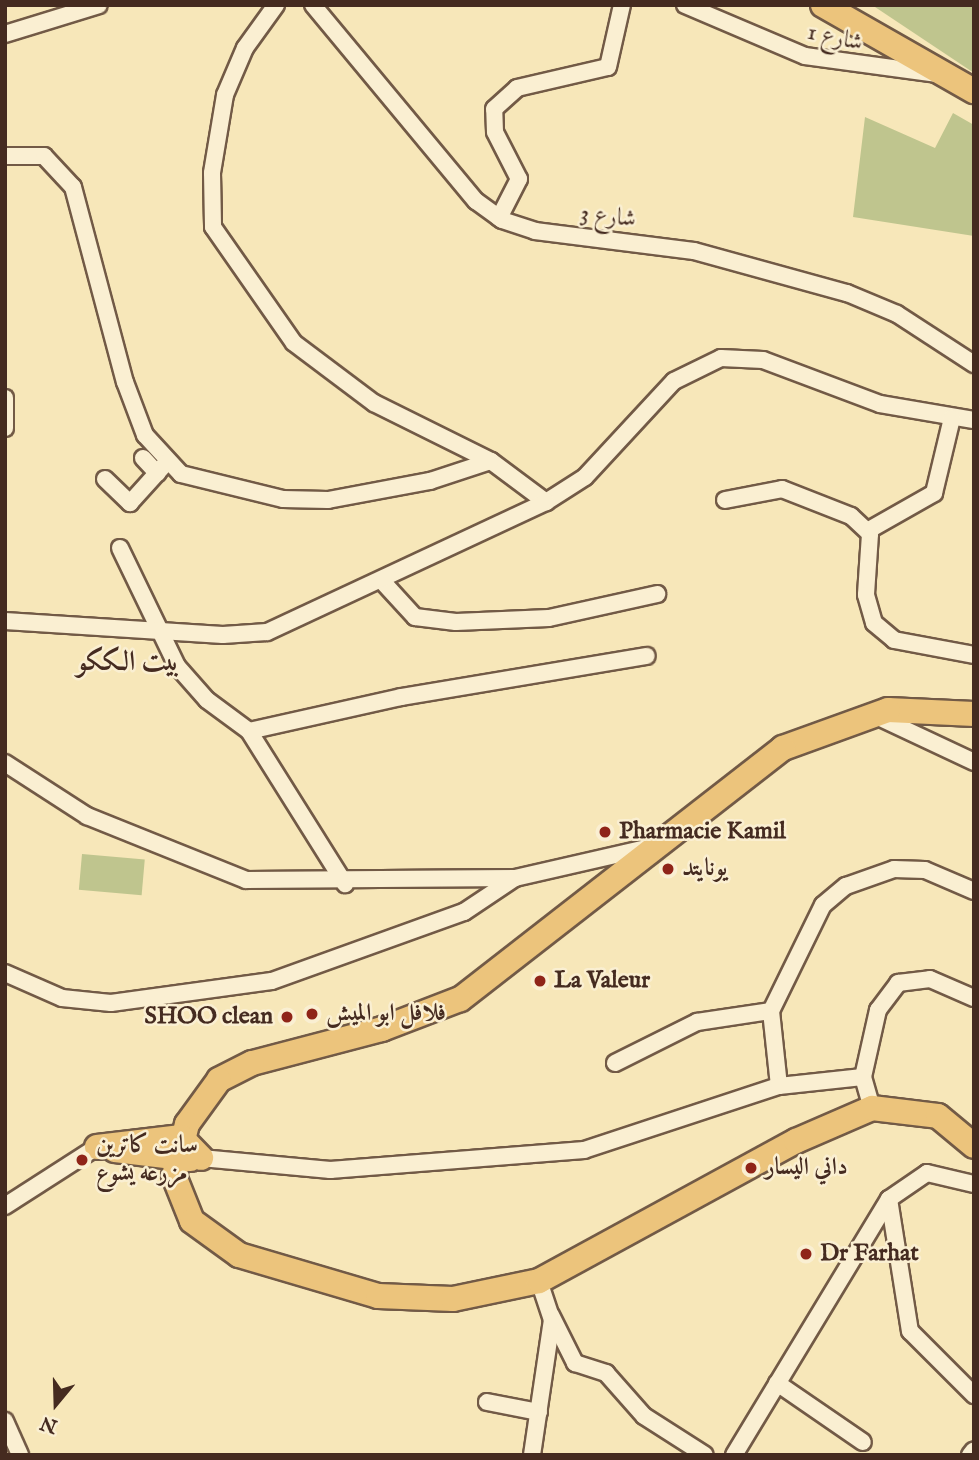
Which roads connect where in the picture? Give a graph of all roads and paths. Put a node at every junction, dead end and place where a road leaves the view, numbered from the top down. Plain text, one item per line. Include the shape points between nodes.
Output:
1 (100, 5) edge
2 (276, 5) edge
3 (313, 5) edge
4 (622, 5) edge
5 (685, 5) edge
6 (823, 5) edge
7 (5, 34) edge
8 (944, 74) junction
9 (974, 91) edge
10 (5, 156) edge
11 (499, 218) junction
12 (974, 364) edge
13 (5, 398) edge
14 (952, 418) junction
15 (974, 420) edge
16 (5, 428) edge
17 (143, 458) dead end
18 (491, 461) junction
19 (162, 468) junction
20 (105, 480) dead end
21 (725, 500) dead end
22 (546, 502) junction
23 (869, 530) junction
24 (120, 548) dead end
25 (382, 581) junction
26 (657, 594) dead end
27 (5, 621) edge
28 (160, 628) junction
29 (974, 655) edge
30 (647, 656) dead end
31 (872, 714) junction
32 (974, 714) edge
33 (249, 731) junction
34 (974, 762) edge
35 (5, 763) edge
36 (659, 845) junction
37 (516, 878) junction
38 (345, 884) junction
39 (974, 891) edge
40 (5, 973) edge
41 (974, 998) edge
42 (771, 1012) junction
43 (615, 1063) dead end
44 (863, 1077) junction
45 (779, 1086) junction
46 (872, 1108) junction
47 (974, 1146) edge
48 (97, 1147) joint
49 (178, 1149) junction
50 (201, 1158) joint
51 (974, 1184) edge
52 (889, 1199) junction
53 (5, 1206) edge
54 (539, 1281) junction
55 (551, 1315) junction
56 (777, 1383) junction
57 (974, 1395) edge
58 (487, 1402) dead end
59 (539, 1412) junction
60 (5, 1421) edge
61 (863, 1442) dead end
62 (974, 1450) edge
63 (20, 1455) edge
64 (532, 1455) edge
65 (705, 1455) edge
66 (734, 1455) edge
67 (970, 1455) edge

1 - 7 street
2 - 18 street via 245,48 223,102 211,192 217,240 317,365 374,403
3 - 11 street, شارع 3 via 476,201
4 - 11 street via 608,67 517,88 494,109 495,132 519,179
5 - 8 street, شارع 1 via 805,56
6 - 8 highway
8 - 9 highway
10 - 19 street via 44,156 73,187 125,382
11 - 12 street, شارع 3 via 535,231 694,251 833,289 897,314
13 - 16 street
14 - 15 street
14 - 22 street via 880,404 763,360 721,358 674,381 585,477
14 - 23 street via 934,493
17 - 19 street
18 - 19 street via 387,491 305,501 194,480
18 - 22 street
19 - 20 street via 130,503
21 - 23 street via 761,490 797,492
22 - 25 street
23 - 29 street via 866,595 874,623 894,640
24 - 28 street
25 - 26 street via 415,617 456,622 549,618
25 - 28 street via 267,632 223,635
27 - 28 street
28 - 33 street via 188,681
30 - 33 street via 401,697
31 - 32 highway via 902,708
31 - 34 street
31 - 36 highway via 783,748
33 - 38 street
35 - 38 street via 87,816 214,871 271,883
36 - 37 street
36 - 49 highway via 452,1003 252,1063 219,1080 199,1101
37 - 38 street
37 - 40 street via 464,912 272,981 111,1003 62,998
39 - 42 street via 911,869 884,871 846,886 817,914
41 - 44 street via 930,979 898,983 878,1010
42 - 43 street via 704,1020
42 - 45 street
44 - 45 street
44 - 46 street
45 - 50 street via 584,1150 330,1170
46 - 47 highway via 937,1116
46 - 54 highway via 796,1141
48 - 49 highway
48 - 53 street
49 - 50 highway
49 - 54 highway via 179,1202 192,1222 219,1244 269,1265 395,1298 453,1299
51 - 52 street via 927,1173
52 - 56 street
52 - 57 street via 910,1331
54 - 55 street
55 - 59 street
55 - 65 street via 575,1363 606,1373 644,1416
56 - 61 street
56 - 66 street
58 - 59 street
59 - 64 street
60 - 63 street
62 - 67 street

